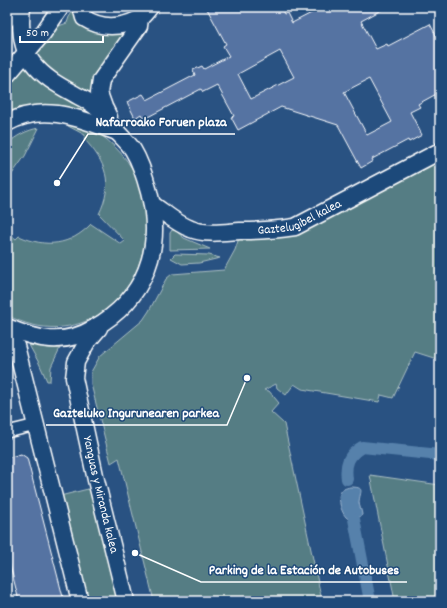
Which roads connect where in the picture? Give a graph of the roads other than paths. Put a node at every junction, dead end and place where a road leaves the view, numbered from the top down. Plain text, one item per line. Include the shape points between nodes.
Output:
1 (81, 7) edge
2 (15, 12) edge
3 (58, 12) edge
4 (145, 13) edge
5 (26, 52) junction
6 (7, 75) edge
7 (7, 123) edge
8 (117, 132) junction
9 (440, 151) edge
10 (152, 204) junction
11 (102, 324) junction
12 (7, 327) edge
13 (7, 332) edge
14 (36, 425) junction
15 (7, 432) edge
16 (80, 601) edge
17 (126, 601) edge

1 - 4 street via 84,18 105,26 127,24
2 - 3 street via 31,21 42,22
2 - 5 street
3 - 5 street
4 - 8 street via 139,26 101,80 99,93
5 - 6 street
5 - 8 street via 40,72 52,82 98,108
7 - 8 street via 34,114 63,114
8 - 10 street via 132,149 144,171
9 - 10 street, Gaztelugibel kalea via 295,227 202,232 177,222
10 - 11 street via 155,235 149,265 135,292
11 - 12 street via 83,334 58,339 32,337
11 - 17 street, Yanguas y Miranda kalea via 87,342 76,362 74,378
13 - 14 street via 16,346
14 - 15 street
14 - 16 street

